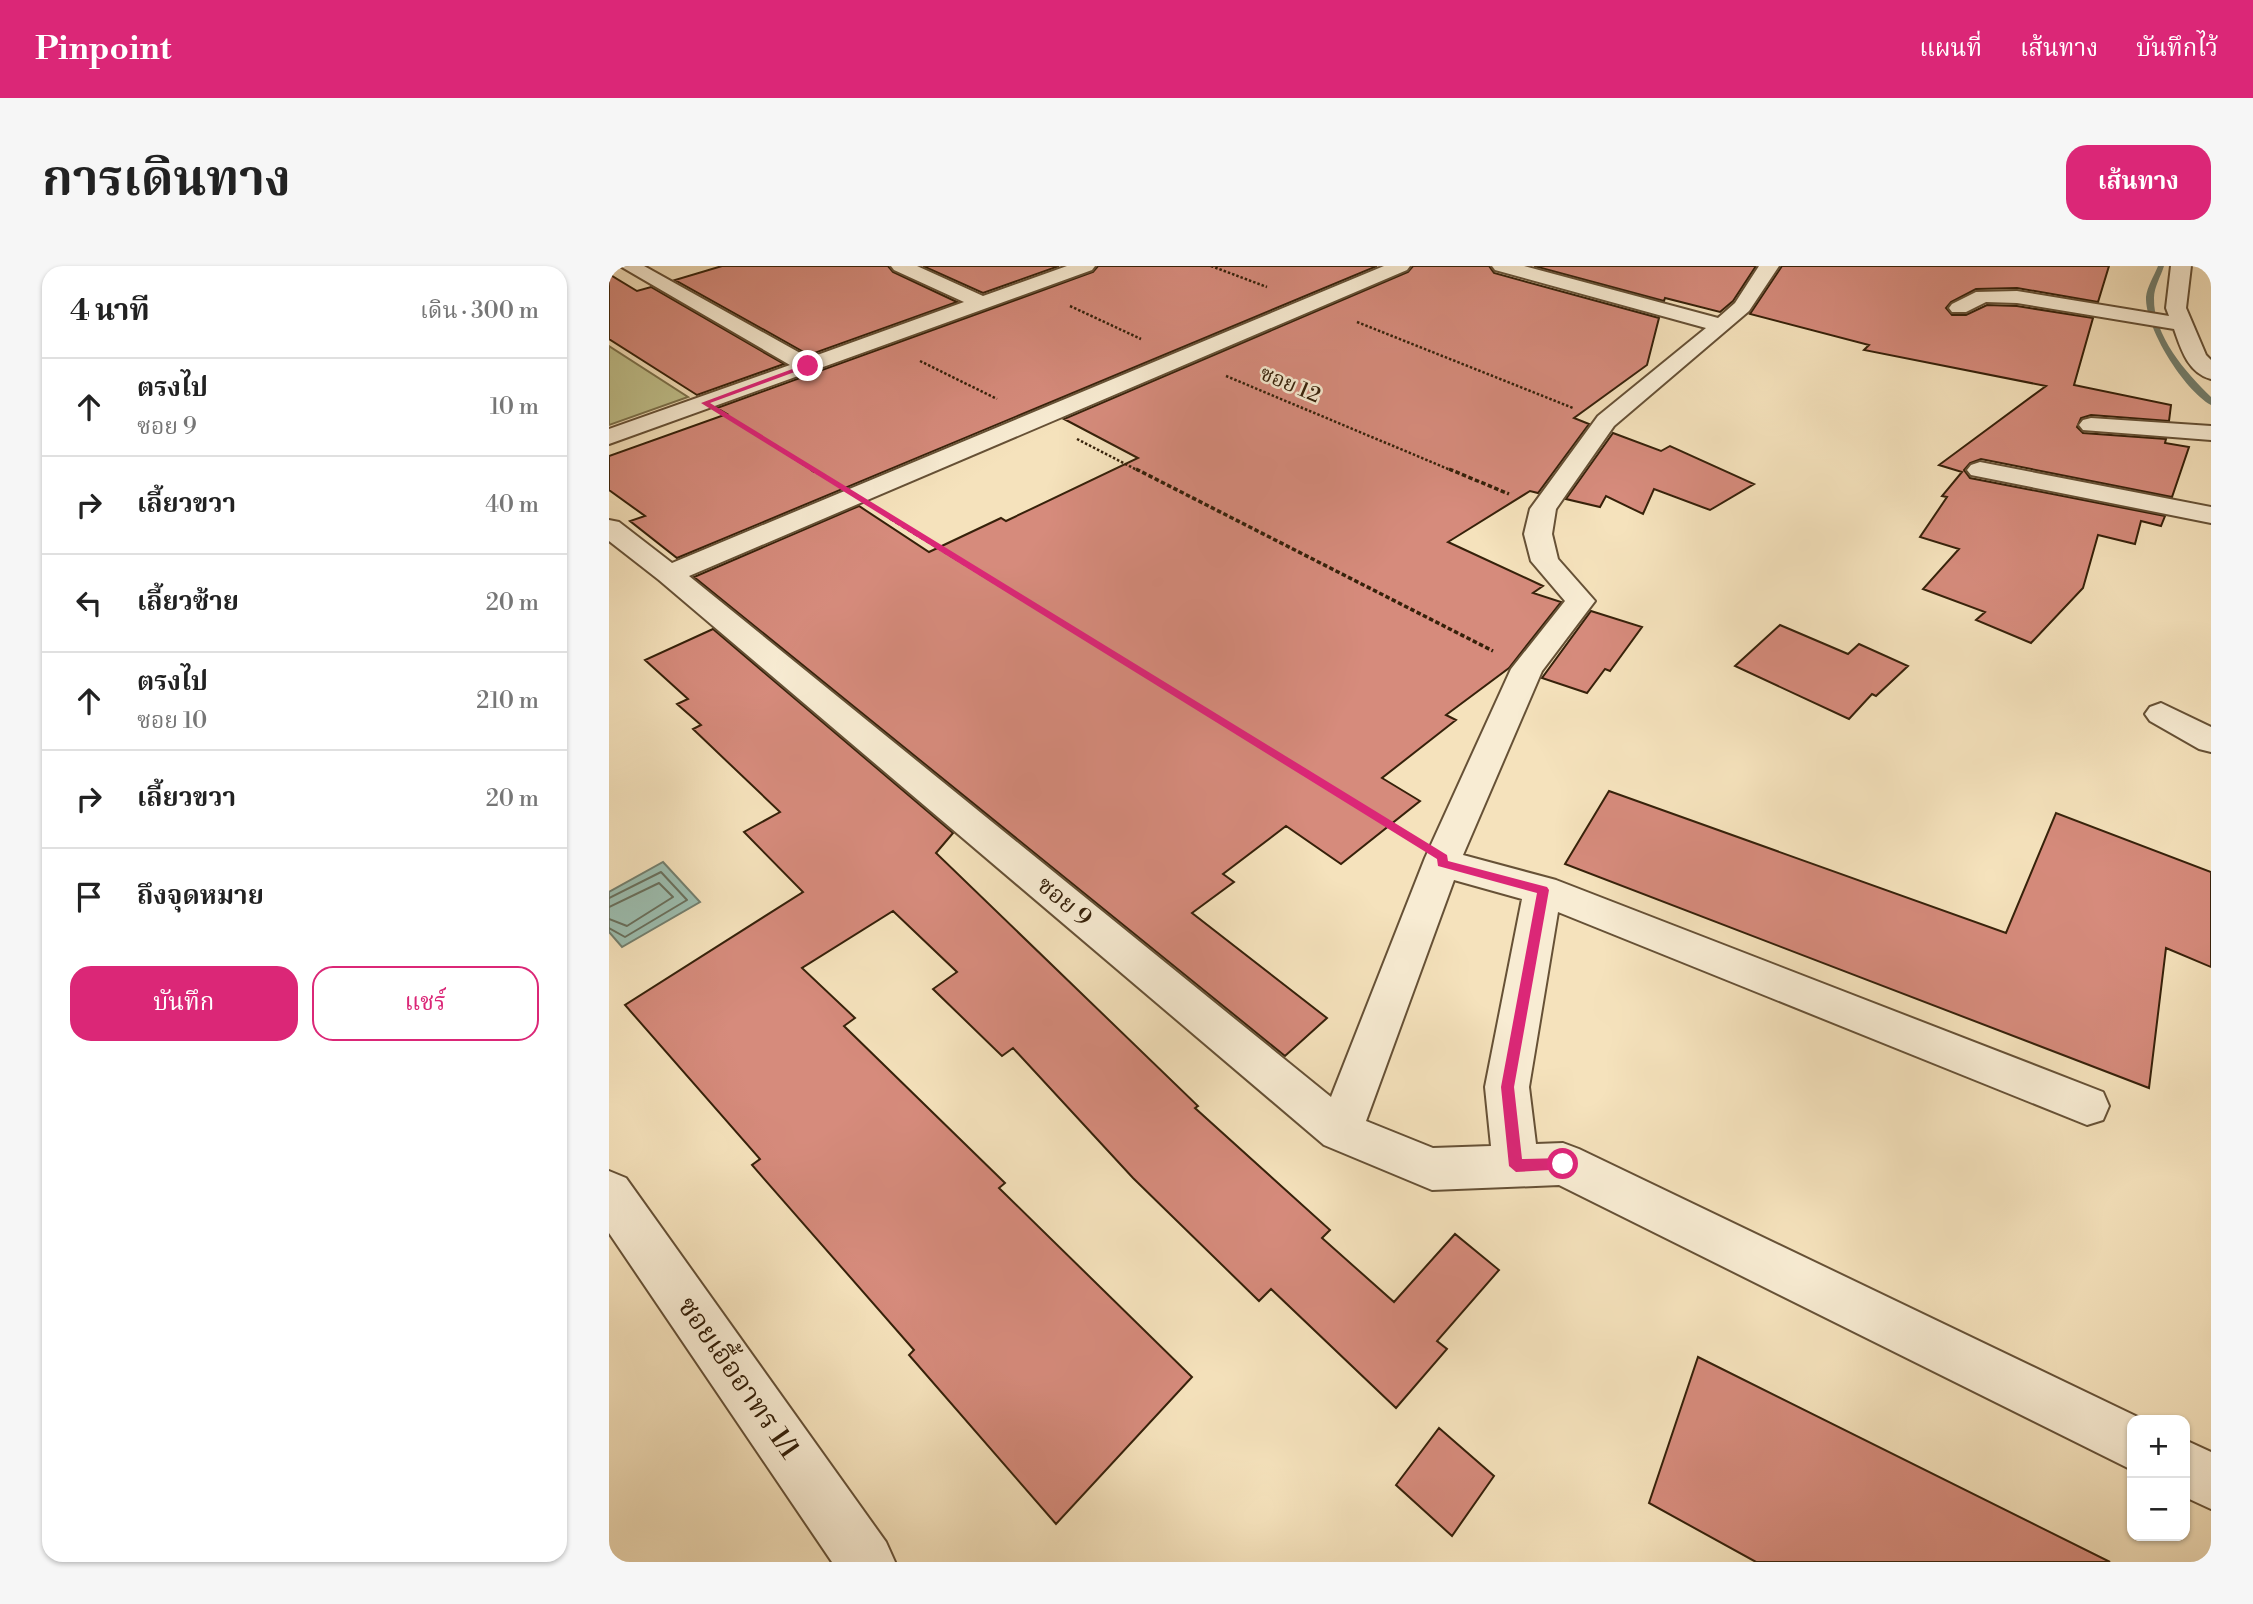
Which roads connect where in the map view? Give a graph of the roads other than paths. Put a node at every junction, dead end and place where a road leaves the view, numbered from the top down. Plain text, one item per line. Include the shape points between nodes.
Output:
1 (631, 266) edge
2 (901, 266) edge
3 (1085, 266) edge
4 (1400, 266) edge
5 (1502, 266) edge
6 (1769, 266) edge
7 (2181, 266) edge
8 (982, 303) junction
9 (1959, 309) dead end
10 (2173, 323) junction
11 (1722, 326) junction
12 (808, 366) junction
13 (2211, 372) edge
14 (2091, 425) dead end
15 (2208, 433) edge
16 (609, 437) edge
17 (1980, 470) dead end
18 (2211, 515) edge
19 (609, 528) edge
20 (669, 574) junction
21 (2161, 714) dead end
22 (2211, 741) edge
23 (1443, 860) junction
24 (1543, 890) junction
25 (2087, 1106) dead end
26 (1340, 1131) junction
27 (1540, 1165) junction
28 (609, 1193) edge
29 (2127, 1441) edge
30 (2190, 1470) edge
31 (2211, 1481) edge
32 (866, 1562) edge

1 - 12 street
2 - 8 street
3 - 8 street
4 - 20 street
5 - 11 street
6 - 11 street via 1742,307
7 - 10 street
8 - 12 street
9 - 10 street via 1983,296 2017,297
10 - 13 street
11 - 23 street via 1607,421 1543,509 1538,534 1545,561 1580,601 1527,669
12 - 16 street
14 - 15 street
17 - 18 street
19 - 20 street, ซอย 9
20 - 26 street, ซอย 9
21 - 22 street
23 - 24 street
23 - 26 street
24 - 25 street
24 - 27 street via 1507,1087
26 - 27 street, ซอย 9 via 1432,1169
27 - 29 street
28 - 32 street, ซอยเอื้ออาทร 1/1
30 - 31 street

